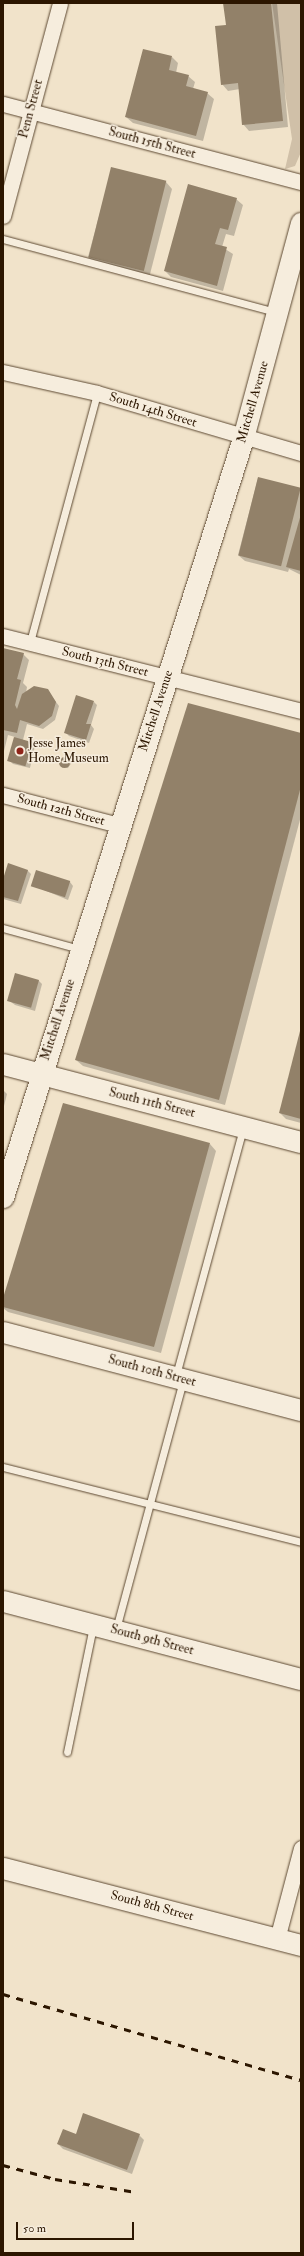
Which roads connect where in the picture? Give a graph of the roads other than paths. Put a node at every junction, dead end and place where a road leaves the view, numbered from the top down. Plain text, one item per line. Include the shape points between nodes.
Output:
1 (60, 3) edge
2 (3, 104) edge
3 (30, 111) junction
4 (301, 182) edge
5 (3, 216) edge
6 (301, 223) edge
7 (3, 238) edge
8 (278, 313) junction
9 (3, 372) edge
10 (97, 393) junction
11 (243, 438) junction
12 (301, 453) edge
13 (3, 636) edge
14 (30, 642) junction
15 (167, 677) junction
16 (301, 711) edge
17 (3, 795) edge
18 (119, 825) junction
19 (3, 928) edge
20 (81, 949) junction
21 (3, 1064) edge
22 (41, 1074) junction
23 (243, 1126) junction
24 (301, 1142) edge
25 (3, 1197) edge
26 (3, 1332) edge
27 (179, 1378) junction
28 (301, 1410) edge
29 (3, 1467) edge
30 (150, 1504) junction
31 (301, 1542) edge
32 (3, 1602) edge
33 (94, 1625) junction
34 (116, 1631) junction
35 (301, 1679) edge
36 (67, 1752) dead end
37 (301, 1848) edge
38 (3, 1868) edge
39 (277, 1939) junction
40 (301, 1945) edge

1 - 3 street, Penn Street
2 - 3 street, South 15th Street
3 - 4 street, South 15th Street
3 - 5 street, Penn Street
6 - 8 main road, Mitchell Avenue
7 - 8 lane
8 - 11 main road, Mitchell Avenue
9 - 10 street, South 14th Street
10 - 11 street, South 14th Street
10 - 14 lane
11 - 12 street, South 14th Street
11 - 15 main road, Mitchell Avenue
13 - 14 street, South 13th Street
14 - 15 street, South 13th Street
15 - 16 street, South 13th Street
15 - 18 main road, Mitchell Avenue
17 - 18 street, South 12th Street
18 - 20 main road, Mitchell Avenue
19 - 20 lane
20 - 22 main road, Mitchell Avenue
21 - 22 main road, South 11th Street
22 - 23 main road, South 11th Street
22 - 25 main road, Mitchell Avenue
23 - 24 main road, South 11th Street
23 - 27 lane
26 - 27 main road, South 10th Street
27 - 28 main road, South 10th Street
27 - 30 lane
29 - 30 lane
30 - 31 lane
30 - 34 lane
32 - 33 main road, South 9th Street
33 - 34 main road, South 9th Street
33 - 36 lane
34 - 35 main road, South 9th Street
37 - 39 street
38 - 39 main road, South 8th Street
39 - 40 main road, South 8th Street

